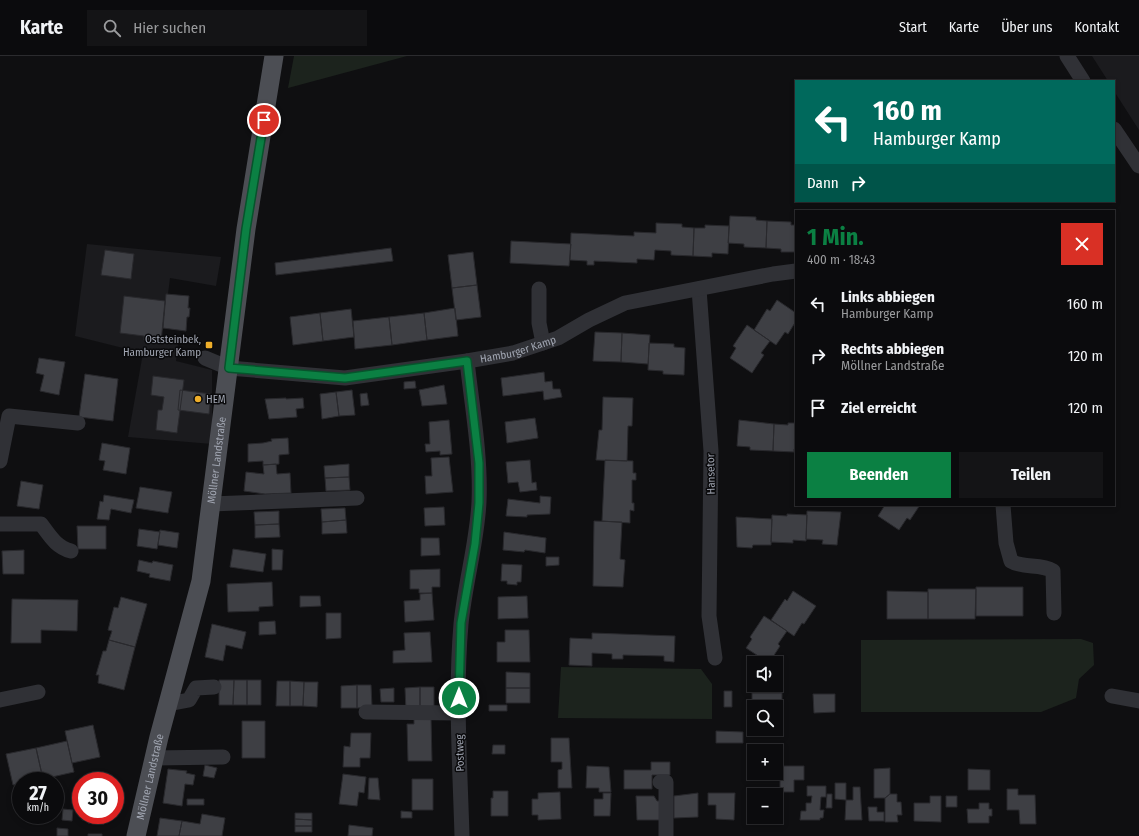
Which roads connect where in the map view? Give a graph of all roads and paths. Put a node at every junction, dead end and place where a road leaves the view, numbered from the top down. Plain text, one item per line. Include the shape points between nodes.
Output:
1 (274, 56) edge
2 (1067, 56) edge
3 (1082, 80) edge
4 (1115, 130) edge
5 (1139, 166) edge
6 (795, 272) edge
7 (539, 289) dead end
8 (699, 289) junction
9 (543, 343) junction
10 (205, 358) dead end
11 (467, 361) junction
12 (229, 368) junction
13 (78, 423) dead end
14 (0, 461) edge
15 (357, 498) dead end
16 (211, 504) junction
17 (1003, 508) edge
18 (0, 524) edge
19 (71, 551) dead end
20 (1054, 613) dead end
21 (715, 658) dead end
22 (214, 687) dead end
23 (38, 692) dead end
24 (1112, 696) dead end
25 (0, 700) edge
26 (1139, 701) edge
27 (168, 704) junction
28 (366, 712) dead end
29 (459, 713) junction
30 (223, 757) dead end
31 (154, 758) junction
32 (660, 782) dead end
33 (136, 836) edge
34 (462, 836) edge
35 (666, 836) edge

1 - 12 main road, Möllner Landstraße via 246,229
2 - 3 street
4 - 5 street
6 - 8 street, Hamburger Kamp
7 - 9 street via 539,324
8 - 9 street, Hamburger Kamp via 625,303 558,338
8 - 21 street, Hansetor via 711,451 709,616
9 - 11 street, Hamburger Kamp via 513,353
10 - 12 street, Hamburger Kamp
11 - 12 street, Hamburger Kamp via 345,378
11 - 29 street, Postweg via 479,463 479,503 475,544 461,623
12 - 16 main road, Möllner Landstraße
13 - 14 street via 9,416
15 - 16 street
16 - 27 main road, Möllner Landstraße via 201,581
17 - 20 street via 1006,543 1011,561 1017,565 1048,567 1053,571
18 - 19 street via 41,524 54,542
22 - 27 street via 196,688 189,700
23 - 25 street
24 - 26 street
27 - 31 main road, Möllner Landstraße
28 - 29 street
29 - 34 street, Postweg
30 - 31 street
31 - 33 main road, Möllner Landstraße
32 - 35 street via 666,782

